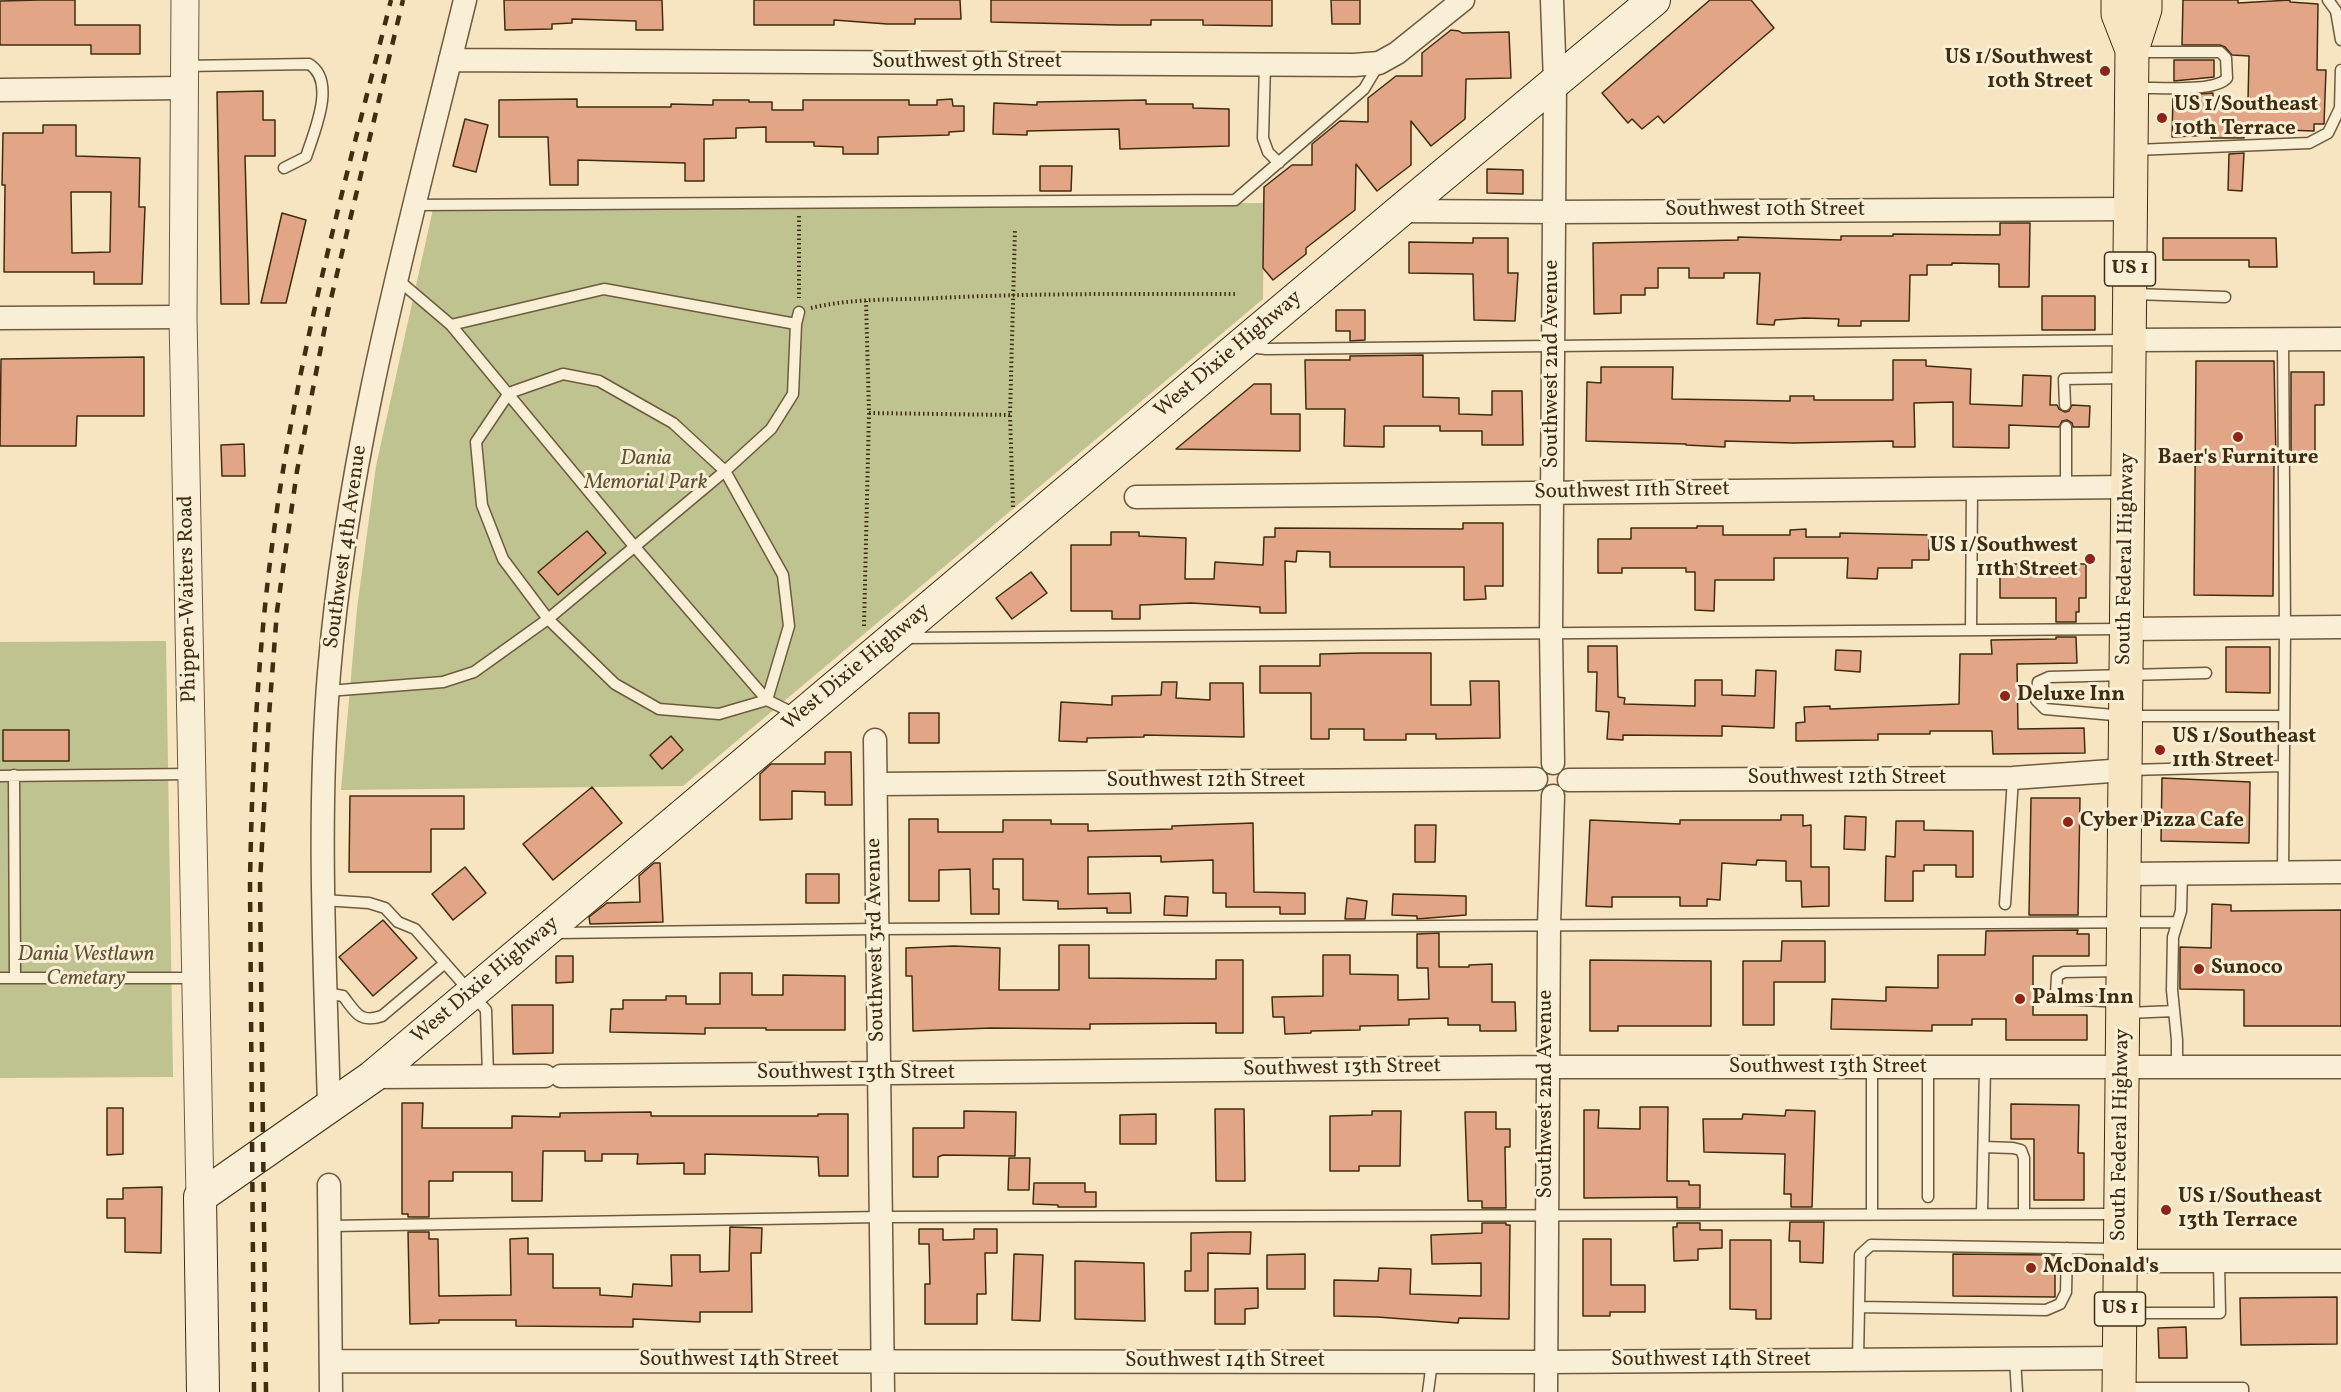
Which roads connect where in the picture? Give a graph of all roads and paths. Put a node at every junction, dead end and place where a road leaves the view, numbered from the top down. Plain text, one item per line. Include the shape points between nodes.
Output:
1 (185, 0) edge
2 (465, 0) edge
3 (1463, 0) edge
4 (1552, 0) edge
5 (1654, 0) edge
6 (2118, 0) edge
7 (2145, 0) edge
8 (2328, 0) edge
9 (2341, 33) edge
10 (2132, 51) junction
11 (450, 60) junction
12 (1379, 63) junction
13 (1265, 64) junction
14 (2341, 70) edge
15 (184, 77) junction
16 (1555, 82) junction
17 (2131, 88) junction
18 (0, 90) edge
19 (2131, 150) junction
20 (1278, 163) junction
21 (284, 168) dead end
22 (415, 205) junction
23 (2130, 209) junction
24 (1400, 211) junction
25 (1554, 212) junction
26 (798, 213) dead end
27 (1015, 229) dead end
28 (397, 278) junction
29 (1014, 294) junction
30 (1235, 294) dead end
31 (2130, 294) junction
32 (2225, 297) dead end
33 (866, 301) junction
34 (799, 312) junction
35 (183, 317) junction
36 (0, 318) edge
37 (796, 324) junction
38 (451, 326) junction
39 (2283, 339) junction
40 (2341, 339) edge
41 (2129, 340) junction
42 (1240, 345) junction
43 (1554, 346) junction
44 (2129, 378) junction
45 (509, 393) junction
46 (2066, 405) dead end
47 (869, 413) junction
48 (1010, 415) junction
49 (2066, 427) dead end
50 (725, 471) junction
51 (2128, 487) junction
52 (1972, 488) junction
53 (2066, 488) junction
54 (1552, 493) junction
55 (1136, 497) dead end
56 (1013, 507) dead end
57 (634, 546) junction
58 (548, 619) junction
59 (864, 626) dead end
60 (2341, 627) edge
61 (2284, 628) junction
62 (2126, 629) junction
63 (1971, 630) junction
64 (1551, 634) junction
65 (893, 638) junction
66 (2206, 673) dead end
67 (2126, 674) junction
68 (328, 691) junction
69 (767, 700) junction
70 (800, 716) junction
71 (2125, 716) junction
72 (2284, 716) junction
73 (875, 740) dead end
74 (1553, 763) junction
75 (2283, 766) junction
76 (2125, 770) junction
77 (192, 774) junction
78 (0, 776) edge
79 (14, 776) junction
80 (2013, 778) junction
81 (1536, 779) junction
82 (1569, 780) junction
83 (876, 784) junction
84 (1553, 796) junction
85 (2341, 872) edge
86 (2283, 873) junction
87 (2124, 874) junction
88 (2182, 874) junction
89 (323, 900) junction
90 (2005, 904) dead end
91 (2124, 922) junction
92 (2177, 922) junction
93 (1549, 925) junction
94 (877, 929) junction
95 (542, 933) junction
96 (445, 963) junction
97 (0, 978) edge
98 (15, 978) junction
99 (195, 978) junction
100 (326, 993) junction
101 (471, 993) junction
102 (2124, 995) junction
103 (2174, 1011) junction
104 (1547, 1067) junction
105 (2341, 1067) edge
106 (1872, 1068) junction
107 (1928, 1068) junction
108 (1985, 1068) junction
109 (2177, 1068) junction
110 (2124, 1069) junction
111 (879, 1074) junction
112 (488, 1076) junction
113 (372, 1077) junction
114 (329, 1106) junction
115 (1984, 1147) junction
116 (329, 1185) dead end
117 (200, 1197) junction
118 (1928, 1197) dead end
119 (1872, 1214) junction
120 (1982, 1214) junction
121 (2024, 1214) junction
122 (2121, 1214) junction
123 (1547, 1215) junction
124 (881, 1218) junction
125 (330, 1226) junction
126 (2067, 1248) junction
127 (2121, 1255) junction
128 (2219, 1261) junction
129 (2341, 1261) edge
130 (1859, 1307) junction
131 (2120, 1313) junction
132 (2015, 1359) junction
133 (1858, 1360) junction
134 (331, 1361) junction
135 (882, 1362) junction
136 (1432, 1362) junction
137 (1546, 1362) junction
138 (2119, 1379) edge
139 (203, 1392) edge
140 (331, 1392) edge
141 (883, 1392) edge
142 (1428, 1392) edge
143 (1546, 1392) edge
144 (2017, 1392) edge
145 (2243, 1392) edge

1 - 15 street, Phippen-Waiters Road
2 - 11 street, Southwest 4th Avenue
3 - 12 street, Southwest 9th Street
4 - 16 street, Southwest 2nd Avenue
5 - 16 main road, West Dixie Highway
6 - 10 main road, South Federal Highway / US 1 via 2118,14
7 - 10 main road, South Federal Highway / US 1
8 - 9 lane via 2336,11
10 - 17 main road, South Federal Highway / US 1
10 - 17 lane via 2220,52 2226,58 2227,78 2223,84 2210,87
11 - 13 street, Southwest 9th Street
11 - 22 street, Southwest 4th Avenue
12 - 13 street, Southwest 9th Street
12 - 20 lane via 1364,89
13 - 20 lane via 1263,138
14 - 19 lane via 2340,108 2328,133 2309,143
15 - 18 street
15 - 21 lane via 309,64 316,68 324,86 318,121 306,157
15 - 35 street, Phippen-Waiters Road
16 - 24 main road, West Dixie Highway
16 - 25 street, Southwest 2nd Avenue
17 - 19 main road, South Federal Highway / US 1
19 - 23 main road, South Federal Highway / US 1
20 - 22 lane via 1235,200
22 - 28 street, Southwest 4th Avenue
23 - 25 street, Southwest 10th Street
23 - 31 main road, South Federal Highway / US 1
24 - 25 street, Southwest 10th Street
24 - 42 main road, West Dixie Highway
25 - 43 street, Southwest 2nd Avenue
26 - 34 path
27 - 29 path
28 - 38 lane
28 - 68 street, Southwest 4th Avenue via 345,540
29 - 30 path
29 - 33 path
29 - 48 path
31 - 32 lane
31 - 41 main road, South Federal Highway / US 1
33 - 34 path via 833,303
33 - 47 path
34 - 37 lane
35 - 36 street
35 - 77 street, Phippen-Waiters Road
37 - 38 lane via 604,289
37 - 50 lane via 793,394 771,429
38 - 45 lane
39 - 40 street
39 - 41 street
39 - 61 lane
41 - 43 lane
41 - 44 main road, South Federal Highway / US 1
42 - 43 lane via 1266,349
42 - 65 main road, West Dixie Highway
43 - 54 street, Southwest 2nd Avenue
44 - 46 lane via 2064,379
44 - 51 main road, South Federal Highway / US 1
45 - 50 lane via 563,374 599,381 673,423
45 - 57 lane
45 - 58 lane via 476,442 482,505 503,559
47 - 48 path
47 - 59 path
48 - 56 path
49 - 53 lane
50 - 57 lane
50 - 69 lane via 783,575 789,626
51 - 53 street, Southwest 11th Street
51 - 62 main road, South Federal Highway / US 1
52 - 53 street, Southwest 11th Street
52 - 54 street, Southwest 11th Street
52 - 63 lane
54 - 55 street, Southwest 11th Street
54 - 64 street, Southwest 2nd Avenue
57 - 58 lane
57 - 69 lane
58 - 68 lane via 474,672 443,682
58 - 69 lane via 615,684 659,709 719,714
60 - 61 street
61 - 62 street
61 - 72 lane
62 - 63 lane
62 - 67 main road, South Federal Highway / US 1
63 - 64 lane
64 - 65 lane
64 - 74 street, Southwest 2nd Avenue
65 - 70 main road, West Dixie Highway
66 - 67 lane
67 - 71 main road, South Federal Highway / US 1
67 - 71 lane via 2049,677 2036,687 2037,700 2044,709
68 - 89 street, Southwest 4th Avenue
69 - 70 lane
70 - 95 main road, West Dixie Highway
71 - 72 lane
71 - 76 main road, South Federal Highway / US 1
72 - 75 lane
73 - 83 street, Southwest 3rd Avenue
74 - 81 street via 1543,766
74 - 82 street via 1564,767
75 - 76 lane
75 - 86 lane
76 - 80 street, Southwest 12th Street
76 - 87 main road, South Federal Highway / US 1
77 - 79 lane
77 - 99 street, Phippen-Waiters Road
78 - 79 lane
79 - 98 lane
80 - 82 street, Southwest 12th Street
80 - 90 lane
81 - 83 street, Southwest 12th Street
81 - 84 street via 1541,791
82 - 84 street via 1565,791
83 - 94 street, Southwest 3rd Avenue
84 - 93 street, Southwest 2nd Avenue
85 - 86 street
86 - 88 street
87 - 88 street
87 - 91 main road, South Federal Highway / US 1
88 - 92 lane
89 - 96 lane via 385,908 398,922 415,929
89 - 100 street, Southwest 4th Avenue
91 - 92 lane
91 - 93 lane
91 - 102 main road, South Federal Highway / US 1
92 - 103 lane via 2173,937
93 - 94 lane
93 - 104 street, Southwest 2nd Avenue
94 - 95 lane
94 - 111 street, Southwest 3rd Avenue
95 - 101 main road, West Dixie Highway
96 - 100 lane via 382,1016 371,1019 353,1011 343,996
96 - 101 lane
97 - 98 lane
98 - 99 lane
99 - 117 street, Phippen-Waiters Road
100 - 114 street, Southwest 4th Avenue
101 - 112 lane via 486,1010
101 - 113 main road, West Dixie Highway
102 - 102 lane via 2064,972 2057,976 2056,994 2063,999
102 - 103 lane
102 - 110 main road, South Federal Highway / US 1
103 - 109 lane
104 - 106 street, Southwest 13th Street
104 - 111 street, Southwest 13th Street
104 - 123 street, Southwest 2nd Avenue
105 - 109 street, Southwest 13th Street
106 - 107 street, Southwest 13th Street
106 - 119 lane
107 - 108 street, Southwest 13th Street
107 - 118 lane
108 - 110 street, Southwest 13th Street
108 - 115 lane
109 - 110 street, Southwest 13th Street
110 - 122 main road, South Federal Highway / US 1
111 - 112 street, Southwest 13th Street
111 - 124 street, Southwest 3rd Avenue
112 - 113 street, Southwest 13th Street
113 - 114 main road, West Dixie Highway
114 - 117 main road, West Dixie Highway
115 - 120 lane
115 - 121 lane via 2021,1150
116 - 125 street
117 - 139 main road
119 - 120 lane
119 - 123 lane
120 - 121 lane
121 - 122 lane
122 - 127 main road, South Federal Highway / US 1
123 - 124 lane
123 - 137 street, Southwest 2nd Avenue
124 - 125 lane
124 - 135 street, Southwest 3rd Avenue
125 - 134 street
126 - 127 lane
126 - 130 lane via 2066,1292 2060,1304 2046,1310
126 - 130 lane via 1871,1245 1860,1255
127 - 128 street
127 - 131 main road, South Federal Highway / US 1
128 - 129 street
128 - 131 lane via 2220,1313
130 - 133 lane
131 - 138 main road, South Federal Highway / US 1
132 - 133 street, Southwest 14th Street
132 - 138 street, Southwest 14th Street
132 - 144 lane
133 - 137 street, Southwest 14th Street
134 - 135 street, Southwest 14th Street
134 - 140 street
135 - 136 street, Southwest 14th Street
135 - 141 street, Southwest 3rd Avenue
136 - 137 street, Southwest 14th Street
136 - 142 lane
137 - 143 street, Southwest 2nd Avenue
138 - 145 lane via 2243,1388

